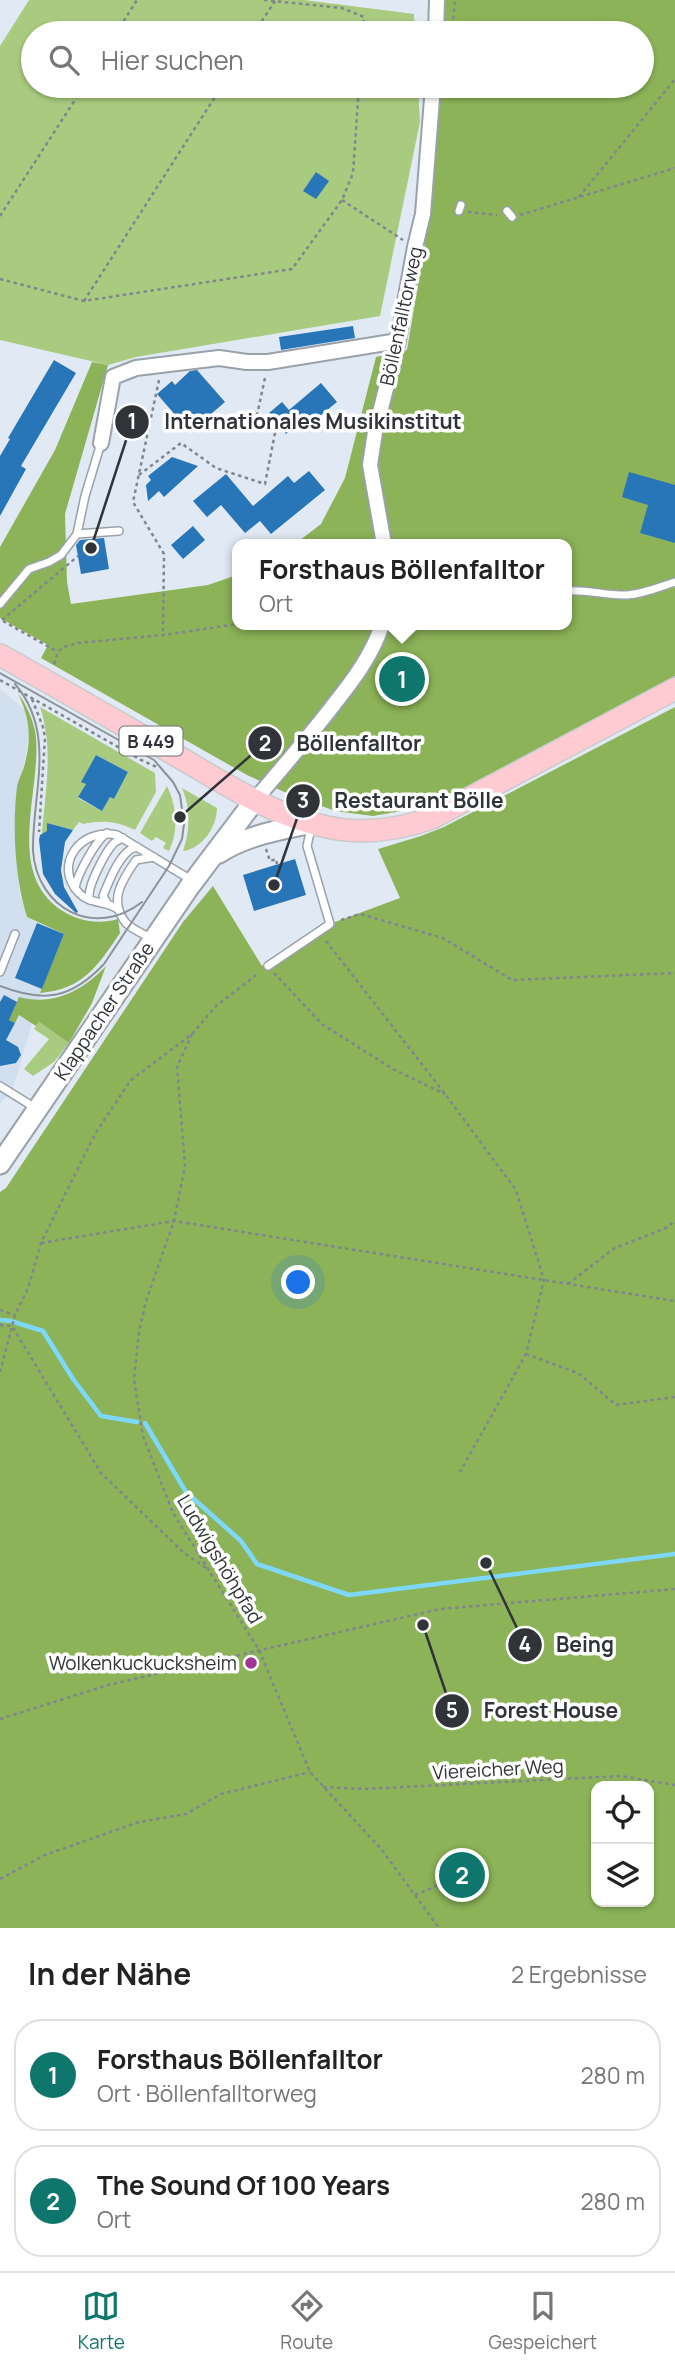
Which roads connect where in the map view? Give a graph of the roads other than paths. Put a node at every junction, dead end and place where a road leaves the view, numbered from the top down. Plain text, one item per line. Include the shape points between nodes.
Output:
1 (437, 0) edge
2 (436, 21) edge
3 (432, 98) edge
4 (398, 341) junction
5 (101, 443) joint
6 (119, 531) dead end
7 (77, 534) junction
8 (383, 539) edge
9 (675, 582) edge
10 (572, 591) edge
11 (0, 604) edge
12 (380, 630) edge
13 (0, 655) edge
14 (675, 690) edge
15 (255, 800) junction
16 (312, 823) junction
17 (107, 833) junction
18 (124, 838) junction
19 (139, 847) junction
20 (155, 857) junction
21 (209, 859) junction
22 (194, 881) junction
23 (75, 889) junction
24 (91, 901) junction
25 (107, 904) junction
26 (119, 910) junction
27 (15, 934) dead end
28 (153, 940) junction
29 (268, 966) road end
30 (0, 972) edge
31 (0, 1086) edge
32 (38, 1109) junction
33 (0, 1164) edge

1 - 2 street
3 - 4 street, Böllenfalltorweg via 423,214
4 - 5 street via 268,362 219,358 136,368 113,377
4 - 8 street, Böllenfalltorweg via 370,464
5 - 7 lane
6 - 7 lane
7 - 11 lane via 61,555 29,569
9 - 10 lane via 625,595
12 - 15 street via 353,680
13 - 15 main road, B 449
14 - 16 main road, B 449 via 432,818 370,831
15 - 16 main road, B 449
15 - 21 main road, Klappacher Straße
16 - 21 main road, Klappacher Straße via 240,841
16 - 29 lane via 307,846 330,924
17 - 18 lane
17 - 23 lane
17 - 23 lane via 89,837 73,851 69,867
18 - 19 lane
18 - 24 lane via 111,846 89,887
19 - 20 lane
19 - 25 lane via 125,853 103,896
20 - 22 lane
20 - 26 lane via 134,862 116,899
21 - 22 main road, Klappacher Straße
22 - 28 main road, Klappacher Straße
23 - 24 lane
24 - 25 lane
25 - 26 lane
26 - 28 lane via 127,923
27 - 30 lane
28 - 32 main road, Klappacher Straße
31 - 32 lane
32 - 33 main road, Klappacher Straße

